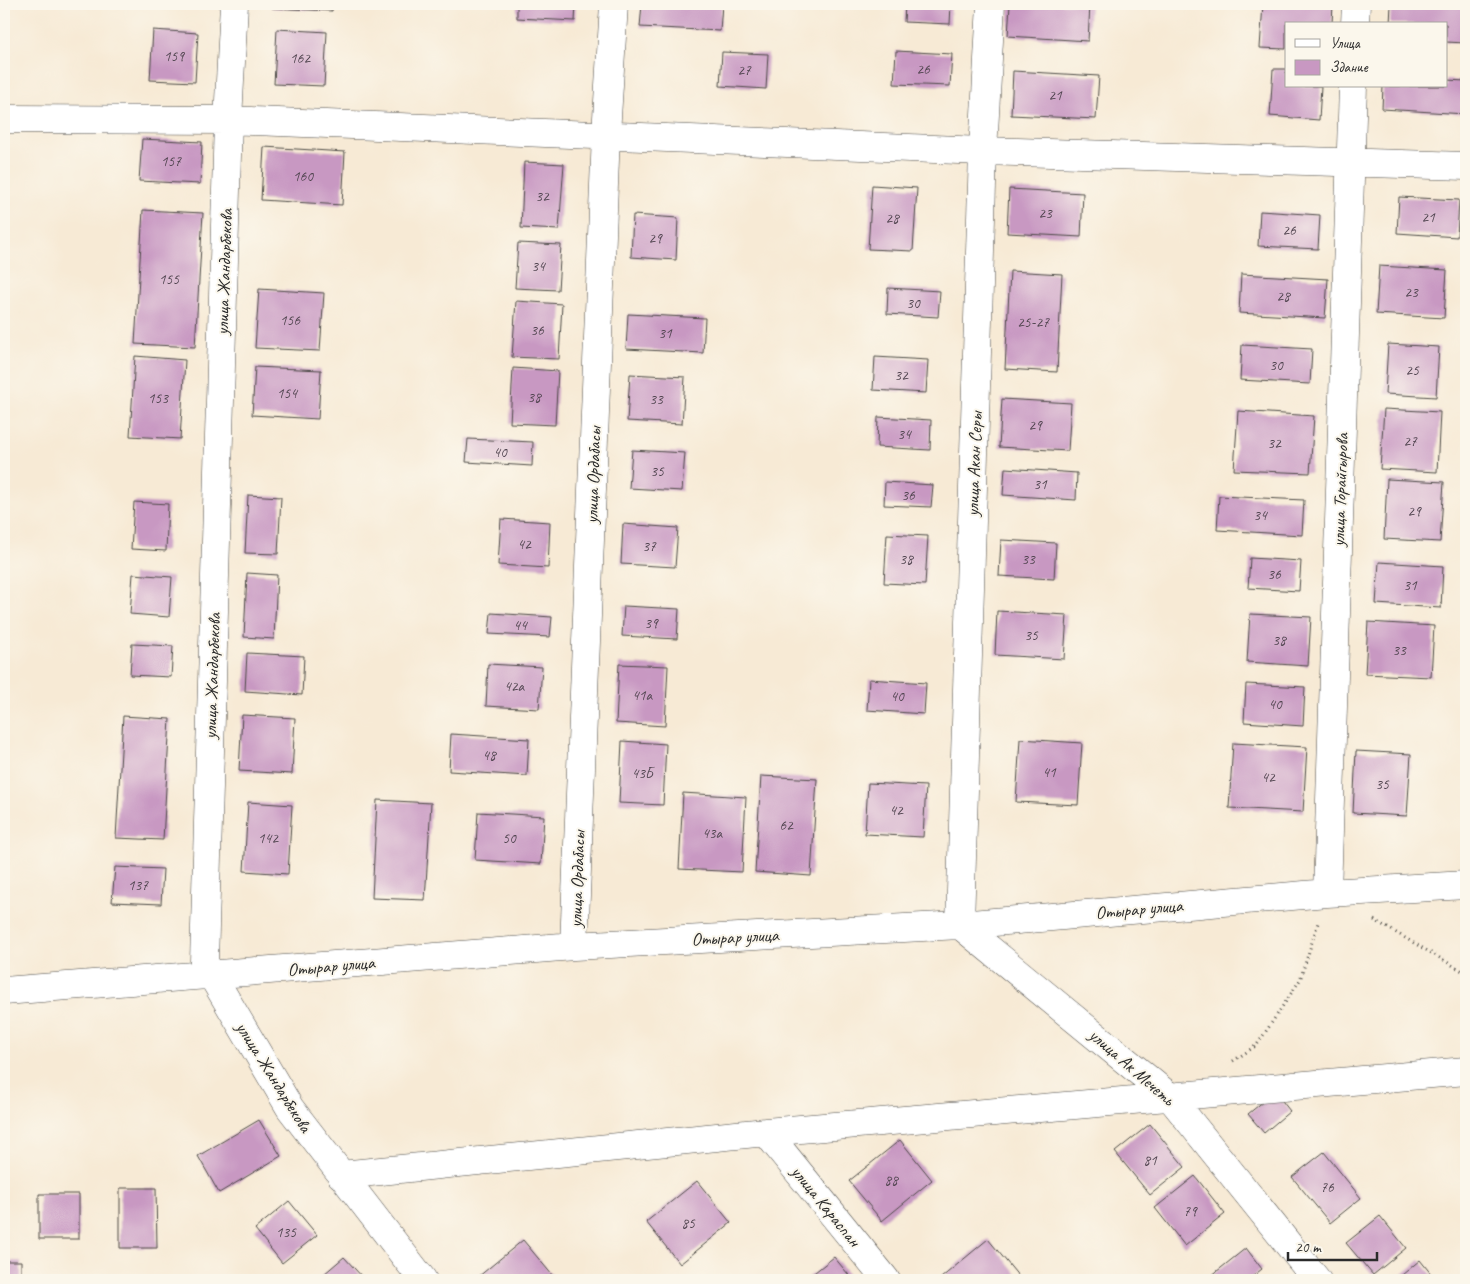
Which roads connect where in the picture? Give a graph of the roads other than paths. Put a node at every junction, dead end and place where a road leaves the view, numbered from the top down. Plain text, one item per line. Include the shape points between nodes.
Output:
1 (234, 4) edge
2 (614, 4) edge
3 (991, 4) edge
4 (1356, 4) edge
5 (1355, 22) edge
6 (1353, 88) edge
7 (4, 119) edge
8 (228, 120) junction
9 (606, 134) junction
10 (984, 151) junction
11 (1350, 162) junction
12 (1466, 166) edge
13 (1466, 885) edge
14 (1327, 893) junction
15 (960, 925) junction
16 (574, 946) junction
17 (212, 975) junction
18 (4, 991) edge
19 (1466, 1071) edge
20 (1170, 1097) junction
21 (766, 1132) junction
22 (341, 1175) junction
23 (424, 1280) edge
24 (886, 1280) edge
25 (1317, 1280) edge

1 - 8 street, улица Жандарбекова
2 - 9 street, улица Ордабасы
3 - 10 street, улица Акан Серы
4 - 5 street
6 - 11 street, улица Торайгырова
7 - 8 street
8 - 9 street
8 - 17 street, улица Жандарбекова via 204,962
9 - 10 street
9 - 16 street, улица Ордабасы
10 - 11 street
10 - 15 street, улица Акан Серы
11 - 12 street
11 - 14 street, улица Торайгырова
13 - 14 street, Отырар улица
14 - 15 street, Отырар улица
15 - 16 street, Отырар улица
15 - 20 street, улица Ак Мечеть
16 - 17 street, Отырар улица
17 - 18 street, Отырар улица
17 - 22 street, улица Жандарбекова via 290,1108
19 - 20 street
20 - 21 street
20 - 25 street, улица Ак Мечеть
21 - 22 street
21 - 24 street, улица Караспан
22 - 23 street, улица Жандарбекова

